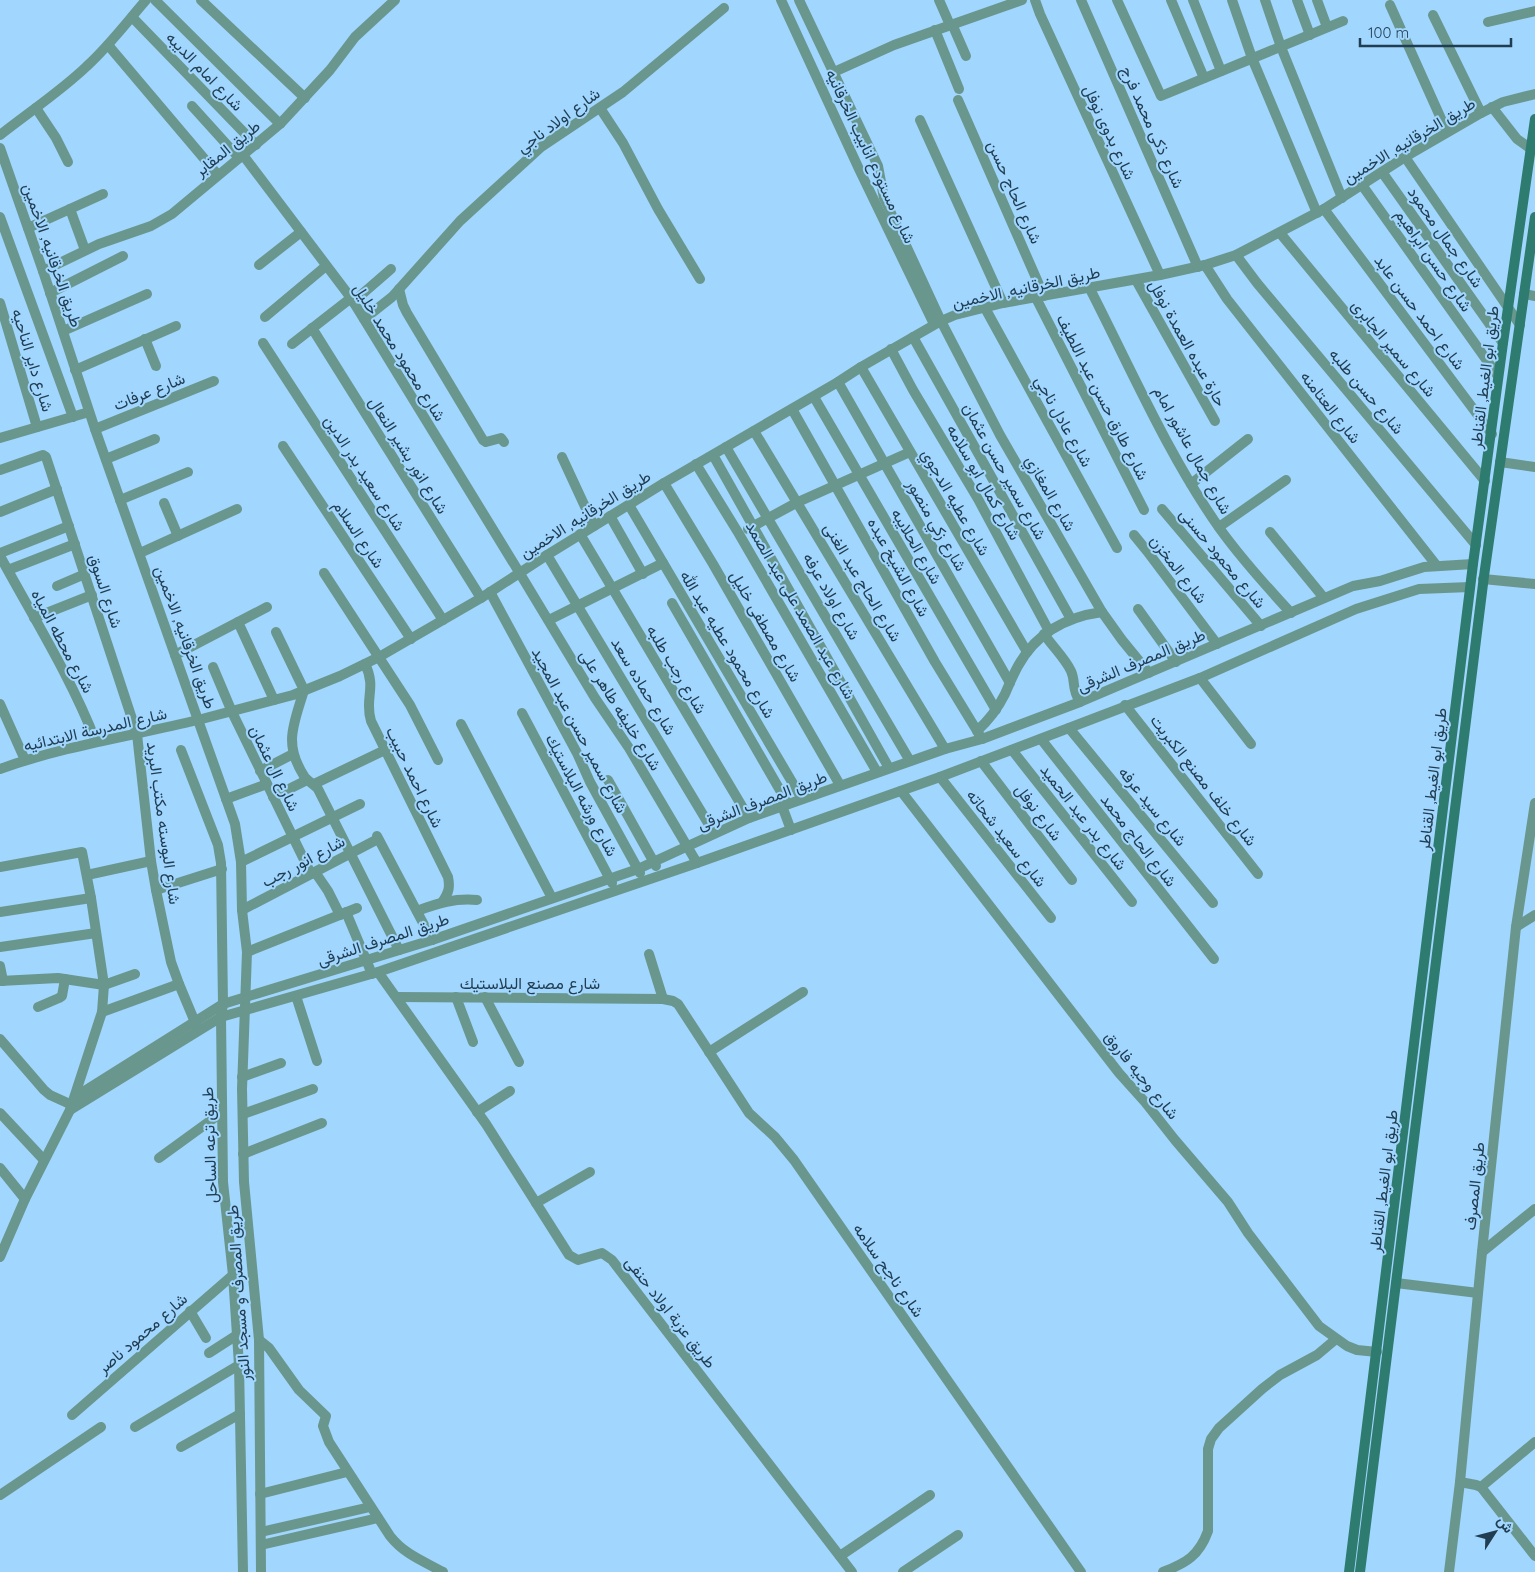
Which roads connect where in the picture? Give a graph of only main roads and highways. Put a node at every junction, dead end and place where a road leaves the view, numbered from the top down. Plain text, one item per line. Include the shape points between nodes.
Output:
1 (1535, 119) edge
2 (1535, 217) edge
3 (1365, 1444) junction
4 (1376, 1446) junction
5 (1349, 1572) edge
6 (1360, 1572) edge

1 - 3 main road, طريق ابو الغيط, القناطر via 1470,586
2 - 4 main road, طريق ابو الغيط, القناطر via 1484,579
3 - 4 main road
3 - 5 main road, طريق ابو الغيط, القناطر
4 - 6 main road, طريق ابو الغيط, القناطر

